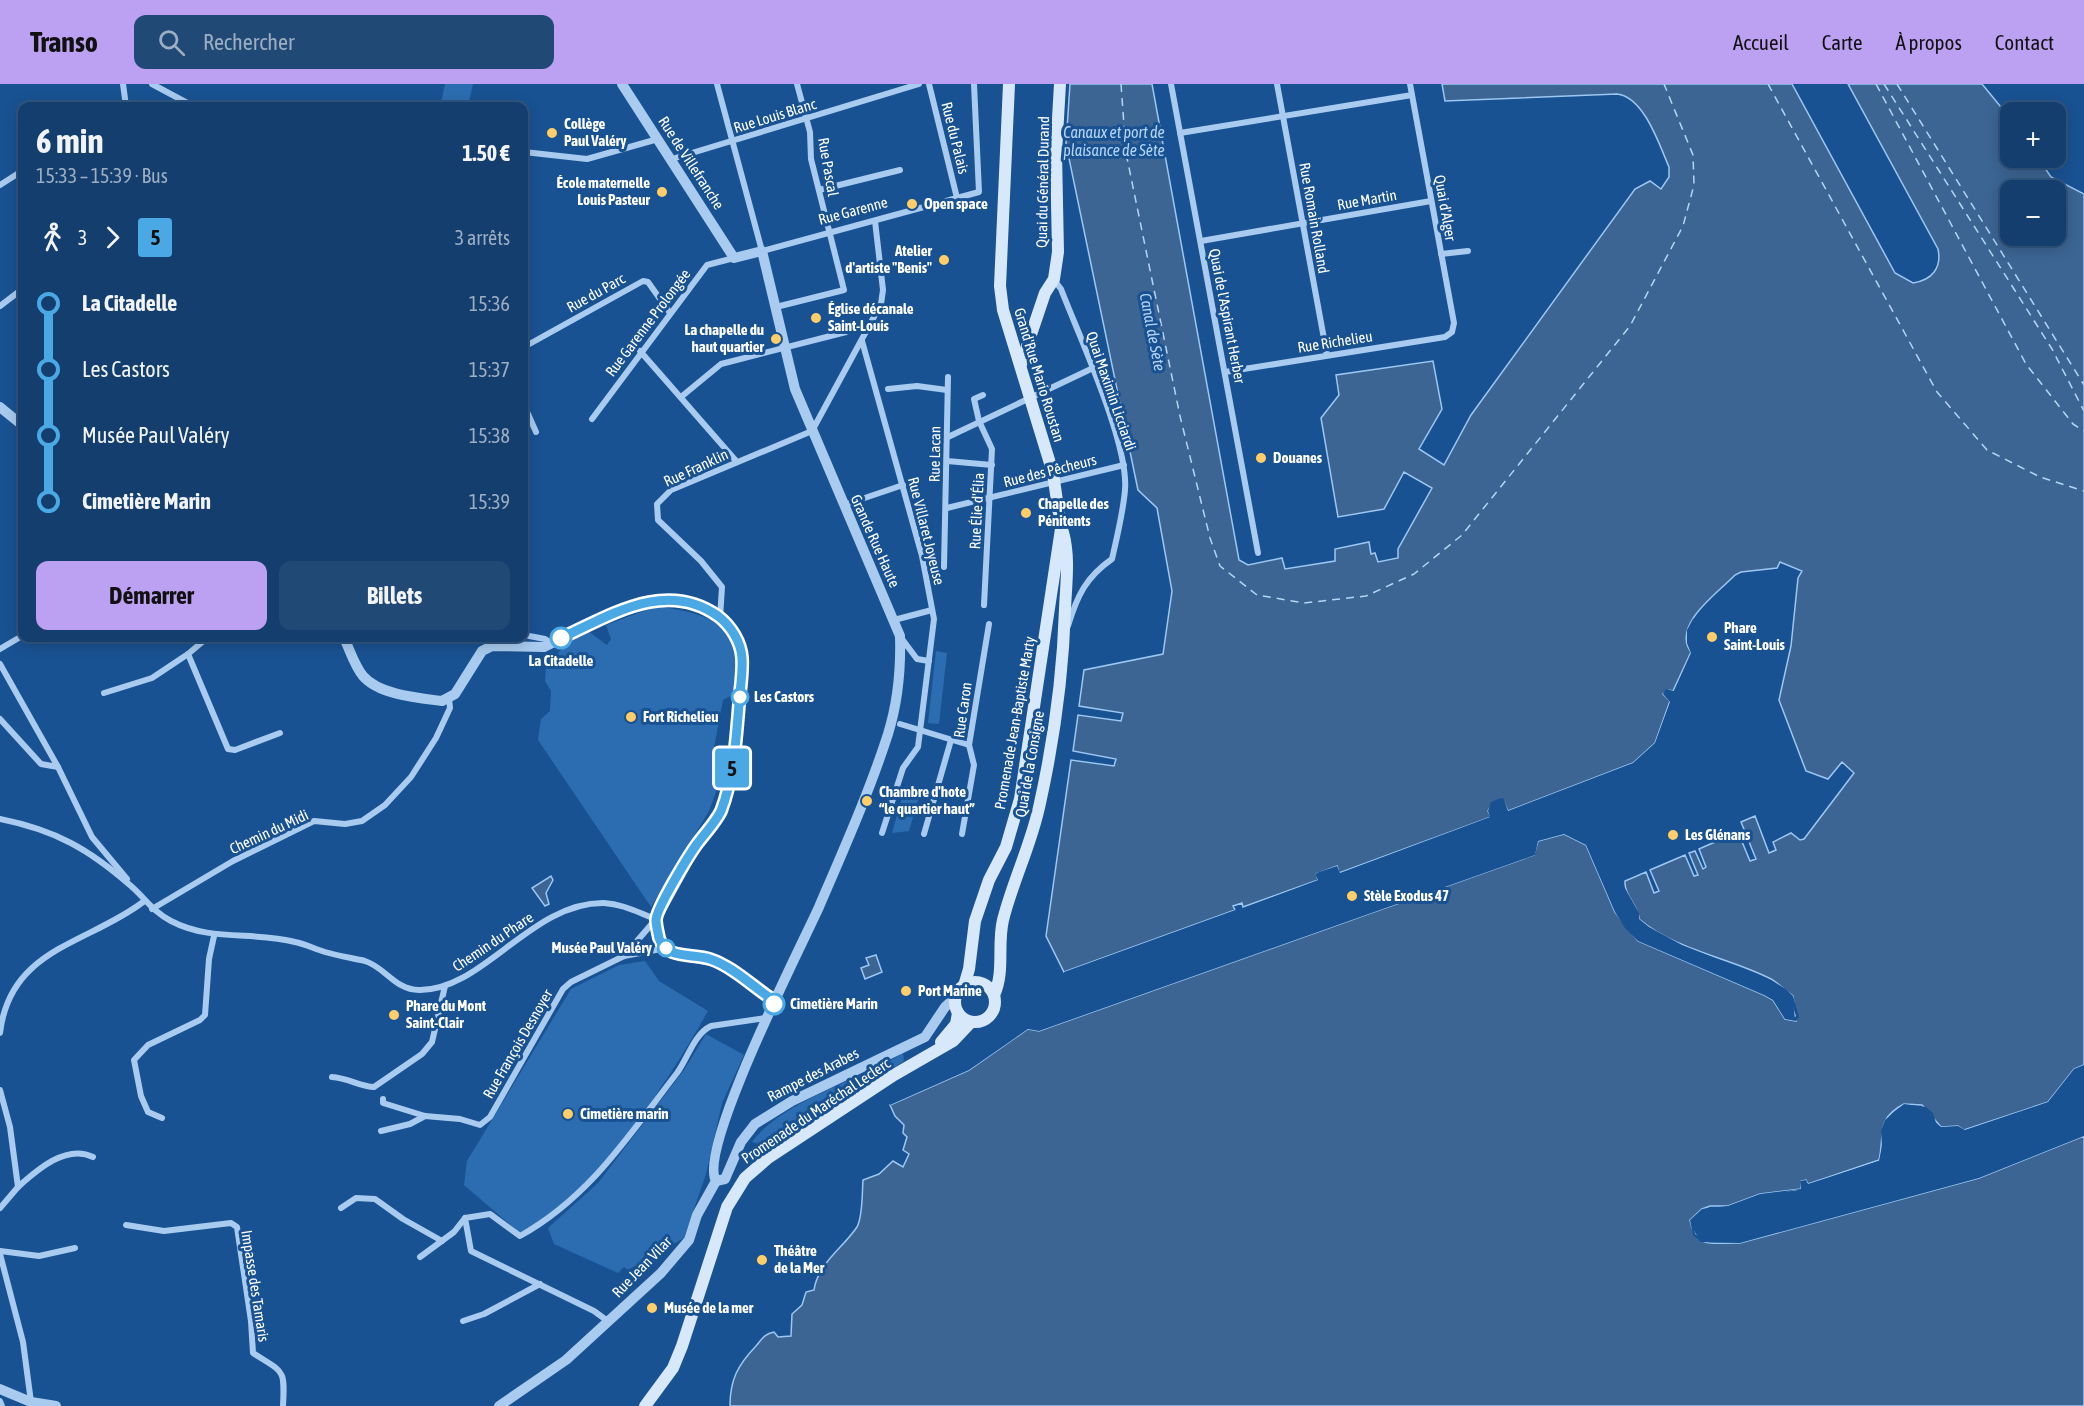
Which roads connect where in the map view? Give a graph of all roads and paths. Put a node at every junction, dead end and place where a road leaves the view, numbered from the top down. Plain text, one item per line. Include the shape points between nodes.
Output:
1 (123, 84) edge
2 (152, 84) edge
3 (622, 84) edge
4 (717, 84) edge
5 (797, 84) edge
6 (920, 84) edge
7 (929, 84) edge
8 (974, 84) edge
9 (1009, 84) edge
10 (1060, 84) edge
11 (1171, 84) edge
12 (1277, 84) edge
13 (1410, 84) edge
14 (1412, 95) junction
15 (125, 102) edge
16 (186, 102) edge
17 (1283, 117) junction
18 (807, 119) junction
19 (1180, 133) junction
20 (658, 139) junction
21 (733, 141) junction
22 (528, 152) edge
23 (672, 159) junction
24 (900, 170) dead end
25 (18, 174) edge
26 (0, 185) edge
27 (819, 190) junction
28 (957, 198) junction
29 (1431, 201) junction
30 (875, 221) junction
31 (1303, 223) junction
32 (829, 233) junction
33 (1201, 241) junction
34 (762, 251) junction
35 (1468, 251) dead end
36 (1441, 254) junction
37 (734, 258) junction
38 (1055, 282) junction
39 (18, 292) edge
40 (0, 306) edge
41 (776, 306) junction
42 (670, 313) junction
43 (846, 332) dead end
44 (1449, 336) joint
45 (862, 341) junction
46 (528, 345) edge
47 (787, 347) junction
48 (1020, 347) junction
49 (640, 351) junction
50 (1327, 355) junction
51 (1091, 369) junction
52 (1225, 372) junction
53 (948, 377) dead end
54 (888, 389) dead end
55 (947, 390) junction
56 (983, 395) dead end
57 (681, 397) junction
58 (1030, 398) junction
59 (0, 407) edge
60 (528, 414) edge
61 (592, 419) dead end
62 (979, 421) junction
63 (18, 422) edge
64 (812, 431) junction
65 (536, 432) dead end
66 (948, 436) junction
67 (947, 461) junction
68 (737, 462) junction
69 (992, 465) junction
70 (1124, 465) junction
71 (1055, 482) junction
72 (903, 485) junction
73 (990, 497) junction
74 (843, 505) junction
75 (947, 508) junction
76 (1062, 552) junction
77 (1258, 553) dead end
78 (944, 567) dead end
79 (984, 605) dead end
80 (932, 610) junction
81 (720, 618) junction
82 (894, 620) junction
83 (989, 624) dead end
84 (528, 636) edge
85 (900, 636) junction
86 (18, 638) edge
87 (1064, 641) junction
88 (202, 642) edge
89 (346, 642) edge
90 (551, 643) junction
91 (0, 649) edge
92 (188, 654) junction
93 (929, 661) junction
94 (0, 664) edge
95 (104, 693) dead end
96 (449, 699) junction
97 (0, 719) edge
98 (900, 724) dead end
99 (921, 730) junction
100 (280, 733) dead end
101 (951, 740) junction
102 (969, 745) junction
103 (58, 767) junction
104 (0, 819) edge
105 (882, 833) dead end
106 (924, 834) dead end
107 (962, 834) dead end
108 (132, 887) junction
109 (143, 902) junction
110 (152, 909) junction
111 (656, 919) junction
112 (214, 936) junction
113 (666, 948) junction
114 (624, 956) junction
115 (445, 986) junction
116 (964, 986) junction
117 (994, 995) junction
118 (956, 997) junction
119 (775, 1001) junction
120 (941, 1012) junction
121 (957, 1012) junction
122 (766, 1018) junction
123 (971, 1022) junction
124 (0, 1033) edge
125 (934, 1050) junction
126 (332, 1077) dead end
127 (0, 1090) edge
128 (381, 1102) dead end
129 (425, 1116) junction
130 (162, 1118) dead end
131 (381, 1131) dead end
132 (93, 1156) dead end
133 (716, 1181) junction
134 (18, 1187) junction
135 (0, 1208) edge
136 (340, 1208) dead end
137 (465, 1218) junction
138 (126, 1225) dead end
139 (442, 1241) junction
140 (75, 1248) dead end
141 (0, 1253) edge
142 (420, 1257) dead end
143 (540, 1284) junction
144 (464, 1321) dead end
145 (609, 1322) junction
146 (0, 1389) edge
147 (0, 1401) edge
148 (31, 1402) junction
149 (2, 1406) edge
150 (56, 1406) edge
151 (283, 1406) edge
152 (499, 1406) edge
153 (645, 1406) edge

1 - 15 street
2 - 16 street
3 - 20 street, Rue de Villefranche
4 - 21 street, Grande Rue Haute
5 - 18 street, Rue Pascal
6 - 18 street, Rue Louis Blanc
7 - 28 street, Rue du Palais
8 - 28 street, Rue Garenne via 979,192
9 - 48 main road, Grand'Rue Mario Roustan via 1000,286 1003,310
10 - 38 main road, Quai du Général Durand
11 - 19 street, Quai de l'Aspirant Herber
12 - 17 street, Rue Romain Rolland
13 - 14 street, Quai d'Alger
14 - 17 street
14 - 29 street, Quai d'Alger
17 - 19 street
17 - 31 street, Rue Romain Rolland
18 - 21 street, Rue Louis Blanc
18 - 27 street, Rue Pascal
19 - 33 street, Quai de l'Aspirant Herber
20 - 22 street via 587,159
20 - 23 street, Rue de Villefranche
21 - 23 street, Rue Louis Blanc
21 - 34 street, Grande Rue Haute
23 - 37 street, Rue de Villefranche
24 - 27 street
25 - 26 street
27 - 32 street, Rue Pascal
28 - 30 street, Rue Garenne
29 - 31 street, Rue Martin
29 - 36 street, Quai d'Alger
30 - 32 street, Rue Garenne
30 - 45 street via 882,299
31 - 33 street, Rue Martin
31 - 50 street, Rue Romain Rolland
32 - 34 street, Rue Garenne
32 - 41 street, Rue Pascal via 844,290
33 - 52 street, Quai de l'Aspirant Herber
34 - 37 street, Rue Garenne
34 - 41 street, Grande Rue Haute
35 - 36 street
36 - 44 street, Quai d'Alger via 1454,323
37 - 42 street, Rue Garenne Prolongée via 707,265
38 - 48 main road via 1045,293
38 - 51 street, Quai Maximin Licciardi
39 - 40 street
41 - 47 street, Grande Rue Haute
42 - 46 street, Rue du Parc via 648,282 643,281
42 - 49 street, Rue Garenne Prolongée
43 - 47 street
44 - 50 street, Rue Richelieu
45 - 64 street
45 - 72 street, Rue Villaret Joyeuse
47 - 57 street via 721,364
47 - 64 street, Grande Rue Haute via 795,389
48 - 58 main road, Grand'Rue Mario Roustan via 1020,365
49 - 57 street
49 - 61 street, Rue Garenne Prolongée
50 - 52 street, Rue Richelieu
51 - 58 street
51 - 70 street, Quai Maximin Licciardi
52 - 77 street, Quai de l'Aspirant Herber
53 - 55 street, Rue Lacan
54 - 55 street via 917,386
55 - 66 street, Rue Lacan
56 - 62 street via 974,399
57 - 68 street
58 - 62 street
58 - 71 main road, Grand'Rue Mario Roustan
59 - 63 street
60 - 65 street
62 - 66 street
62 - 69 street, Rue Élie d'Élia via 992,449
64 - 68 street, Rue Franklin
64 - 74 street, Grande Rue Haute
66 - 67 street, Rue Lacan
67 - 69 street
67 - 75 street, Rue Lacan
68 - 81 street, Rue Franklin via 671,490 656,508 661,523 722,586
69 - 73 street, Rue Élie d'Élia
70 - 71 street, Rue des Pêcheurs
70 - 87 street, Quai Maximin Licciardi via 1125,490 1112,559 1096,570 1079,593
71 - 73 street, Rue des Pêcheurs
71 - 76 main road, Grand'Rue Mario Roustan
72 - 74 street
72 - 80 street, Rue Villaret Joyeuse
73 - 75 street, Rue des Pêcheurs
73 - 79 street, Rue Élie d'Élia
74 - 82 street, Grande Rue Haute
75 - 78 street, Rue Lacan
76 - 87 main road, Quai de la Consigne
76 - 116 main road, Promenade Jean-Baptiste Marty via 1020,799 1006,848 989,880 975,921
80 - 82 street
80 - 93 street, Rue Villaret Joyeuse
81 - 90 street via 688,602 657,599 605,617
81 - 111 street via 734,633 742,657 730,781 720,812 696,846
82 - 85 street, Grande Rue Haute
83 - 102 street, Rue Caron
84 - 90 street
85 - 93 street via 917,660
85 - 119 street, Grande Rue Haute via 901,674 886,739 843,852
86 - 91 street
87 - 117 main road, Quai de la Consigne via 1040,803 1011,889 999,946 999,985
88 - 92 street
89 - 96 street via 358,670 369,682 423,699
90 - 96 street via 534,648 486,648
92 - 95 street via 152,678
92 - 100 street via 228,749 235,750
93 - 99 street, Rue Villaret Joyeuse
94 - 103 street
96 - 110 street, Chemin du Midi via 450,708 436,738 411,777 386,805 362,821 314,821 233,861
97 - 103 street via 41,764
98 - 99 street
99 - 101 street
99 - 105 street, Rue Villaret Joyeuse via 918,747 903,768
101 - 102 street
101 - 106 street
102 - 107 street, Rue Caron via 974,765
103 - 108 street via 92,837
104 - 108 street via 36,826 75,843
108 - 109 street, Chemin du Phare
109 - 110 street, Chemin du Phare
109 - 124 street via 69,941 23,977 3,1012
110 - 112 street, Chemin du Phare via 186,928
111 - 113 street via 660,940
111 - 114 street
111 - 115 street, Chemin du Phare via 604,903 578,908 538,924 485,963
112 - 115 street, Chemin du Phare via 295,941 376,965 405,988
112 - 130 street via 205,1015 148,1045 134,1060 148,1112
113 - 114 street, Rue François Desnoyer
113 - 119 street via 679,955 717,962
114 - 129 street, Rue François Desnoyer via 563,989 490,1117 480,1125
115 - 126 street via 432,1042 422,1054 374,1087
116 - 117 main road via 983,984
116 - 118 main road
117 - 123 main road via 995,1007 989,1017
118 - 120 street, Rampe des Arabes
118 - 121 main road
119 - 122 street, Rue Jean Vilar
120 - 121 street
120 - 133 street, Rampe des Arabes via 925,1037 760,1120 747,1132 725,1179
121 - 123 main road
121 - 125 main road, Promenade du Maréchal Leclerc via 951,1031
122 - 133 street, Rue Jean Vilar via 731,1104 714,1168
122 - 137 street via 703,1030 681,1068 598,1176 550,1220 520,1236 490,1215
123 - 125 main road, Promenade du Maréchal Leclerc via 953,1041
125 - 153 main road, Promenade du Maréchal Leclerc via 768,1158 745,1178 732,1195 722,1220 673,1368
127 - 134 street
128 - 129 street, Rue François Desnoyer
129 - 131 street, Rue François Desnoyer
132 - 134 street via 84,1153 47,1162
133 - 145 street, Rue Jean Vilar via 688,1240 661,1273
134 - 135 street
136 - 139 street via 356,1198 375,1199
137 - 139 street
137 - 143 street via 471,1251
138 - 151 street, Impasse des Tamaris via 164,1231 231,1223 237,1227 253,1353 281,1371 286,1388
139 - 142 street
140 - 141 street via 39,1256
141 - 148 street via 22,1342
143 - 144 street
143 - 145 street
145 - 152 street, Rue Jean Vilar via 566,1360
146 - 148 street
147 - 149 street
148 - 150 street

